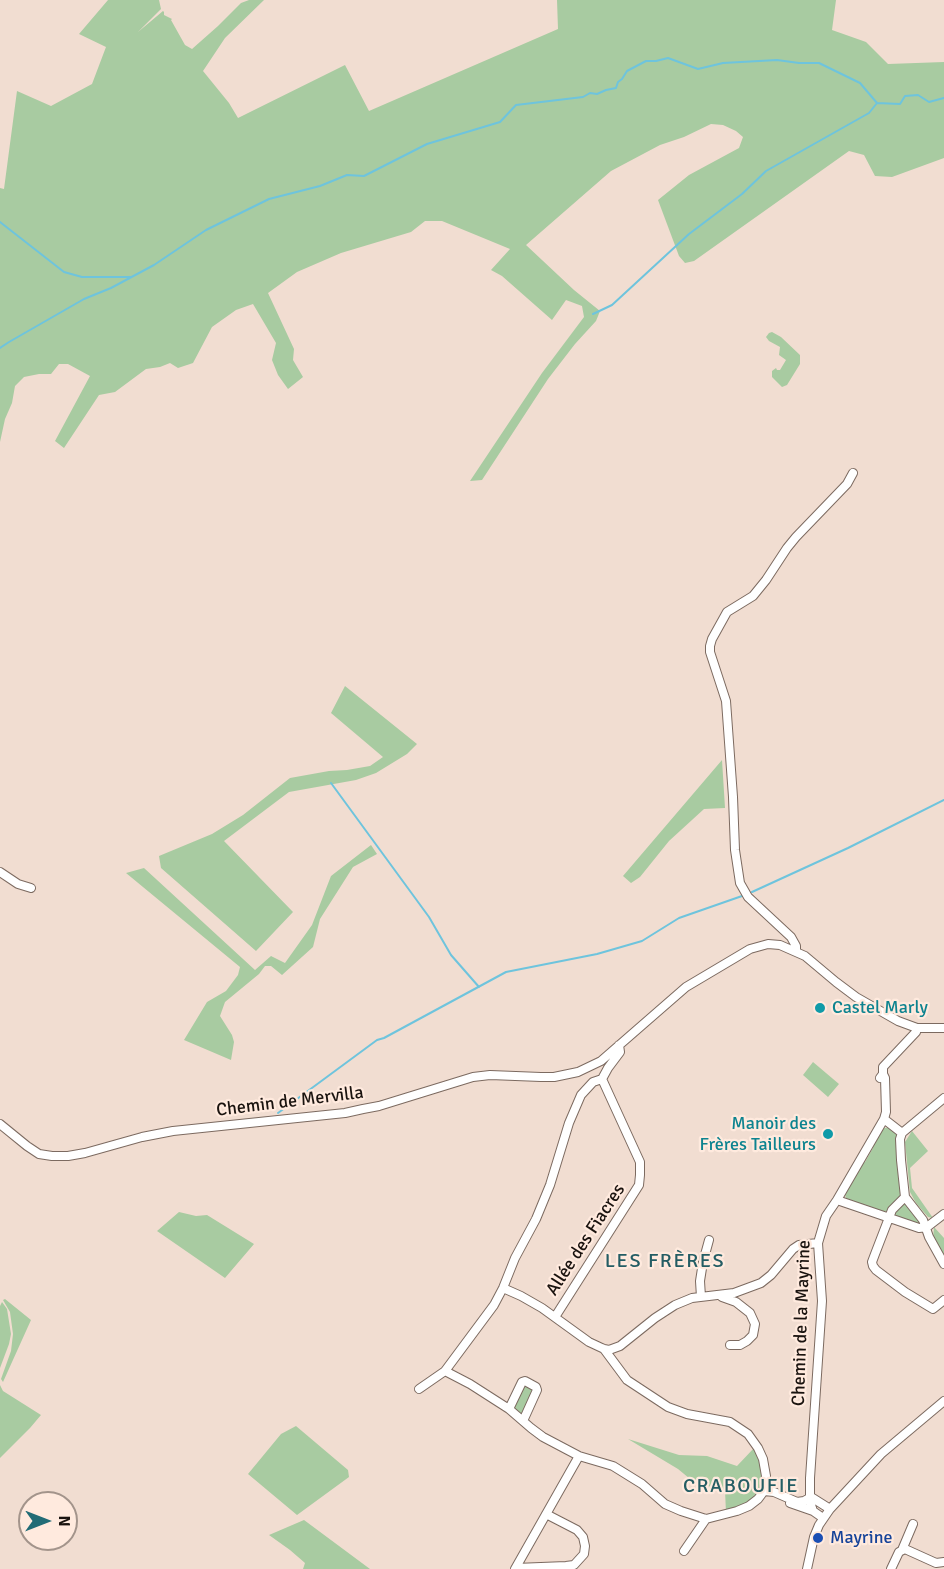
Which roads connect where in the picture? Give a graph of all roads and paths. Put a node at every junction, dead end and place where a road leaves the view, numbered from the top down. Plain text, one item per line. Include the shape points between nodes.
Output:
1 (853, 473) dead end
2 (0, 872) edge
3 (31, 888) dead end
4 (796, 951) junction
5 (917, 1028) junction
6 (944, 1028) edge
7 (619, 1045) junction
8 (602, 1079) junction
9 (944, 1098) edge
10 (884, 1117) junction
11 (0, 1124) edge
12 (902, 1133) junction
13 (905, 1197) junction
14 (837, 1200) junction
15 (944, 1214) edge
16 (890, 1219) junction
17 (927, 1227) junction
18 (709, 1239) dead end
19 (818, 1243) junction
20 (944, 1264) edge
21 (503, 1288) junction
22 (717, 1296) junction
23 (701, 1297) junction
24 (944, 1300) edge
25 (555, 1317) junction
26 (730, 1345) dead end
27 (604, 1349) junction
28 (445, 1371) junction
29 (419, 1389) dead end
30 (944, 1401) edge
31 (509, 1409) junction
32 (523, 1421) junction
33 (579, 1456) junction
34 (764, 1491) junction
35 (811, 1497) junction
36 (830, 1509) junction
37 (813, 1511) junction
38 (546, 1514) junction
39 (823, 1518) junction
40 (706, 1519) junction
41 (913, 1524) dead end
42 (902, 1550) junction
43 (684, 1551) dead end
44 (944, 1562) edge
45 (515, 1568) edge
46 (807, 1569) edge
47 (891, 1569) edge

1 - 4 street via 787,548 753,596 727,612 710,646 726,701 740,883 748,897 791,937
2 - 3 street via 18,885
4 - 5 street via 873,1008
4 - 7 street, Chemin de Mervilla via 775,944 750,949 686,987
5 - 6 street
5 - 10 street, Chemin de la Mayrine via 883,1067
7 - 8 street via 620,1052
7 - 11 street, Chemin de Mervilla via 591,1066 554,1077 473,1077 345,1113 173,1131 68,1156 39,1154
8 - 21 street via 592,1082 581,1095 550,1185
8 - 25 street, Allée des Fiacres via 640,1162 639,1185
9 - 12 street
10 - 12 street
10 - 14 street, Chemin de la Mayrine
12 - 13 street
13 - 16 street via 892,1210
13 - 17 street
14 - 16 street
14 - 19 street, Chemin de la Mayrine via 825,1216
15 - 17 street
16 - 17 street
16 - 24 street via 872,1262 876,1270 933,1309
17 - 20 street
18 - 23 street via 700,1281
19 - 22 street via 793,1249 761,1283
19 - 35 street, Chemin de la Mayrine via 822,1301
21 - 25 street
21 - 28 street
22 - 23 street
22 - 26 street via 736,1302 750,1313 755,1324 747,1341
23 - 27 street via 675,1305 620,1346
25 - 27 street
27 - 34 street via 627,1380 669,1407 730,1422 748,1434 763,1459
28 - 29 street
28 - 31 street
30 - 36 street via 881,1454
31 - 32 street
31 - 32 street via 522,1382 536,1387
32 - 33 street
33 - 38 street
33 - 40 street via 614,1466 665,1504
34 - 35 street via 797,1502
34 - 37 street
34 - 40 street via 749,1506
35 - 36 street
35 - 37 street, Chemin de la Mayrine
36 - 39 street
37 - 39 street
38 - 45 street
38 - 45 street via 577,1530 583,1537 584,1554 574,1565
39 - 46 street
40 - 43 street
41 - 42 street
42 - 44 street via 936,1563
42 - 47 street

